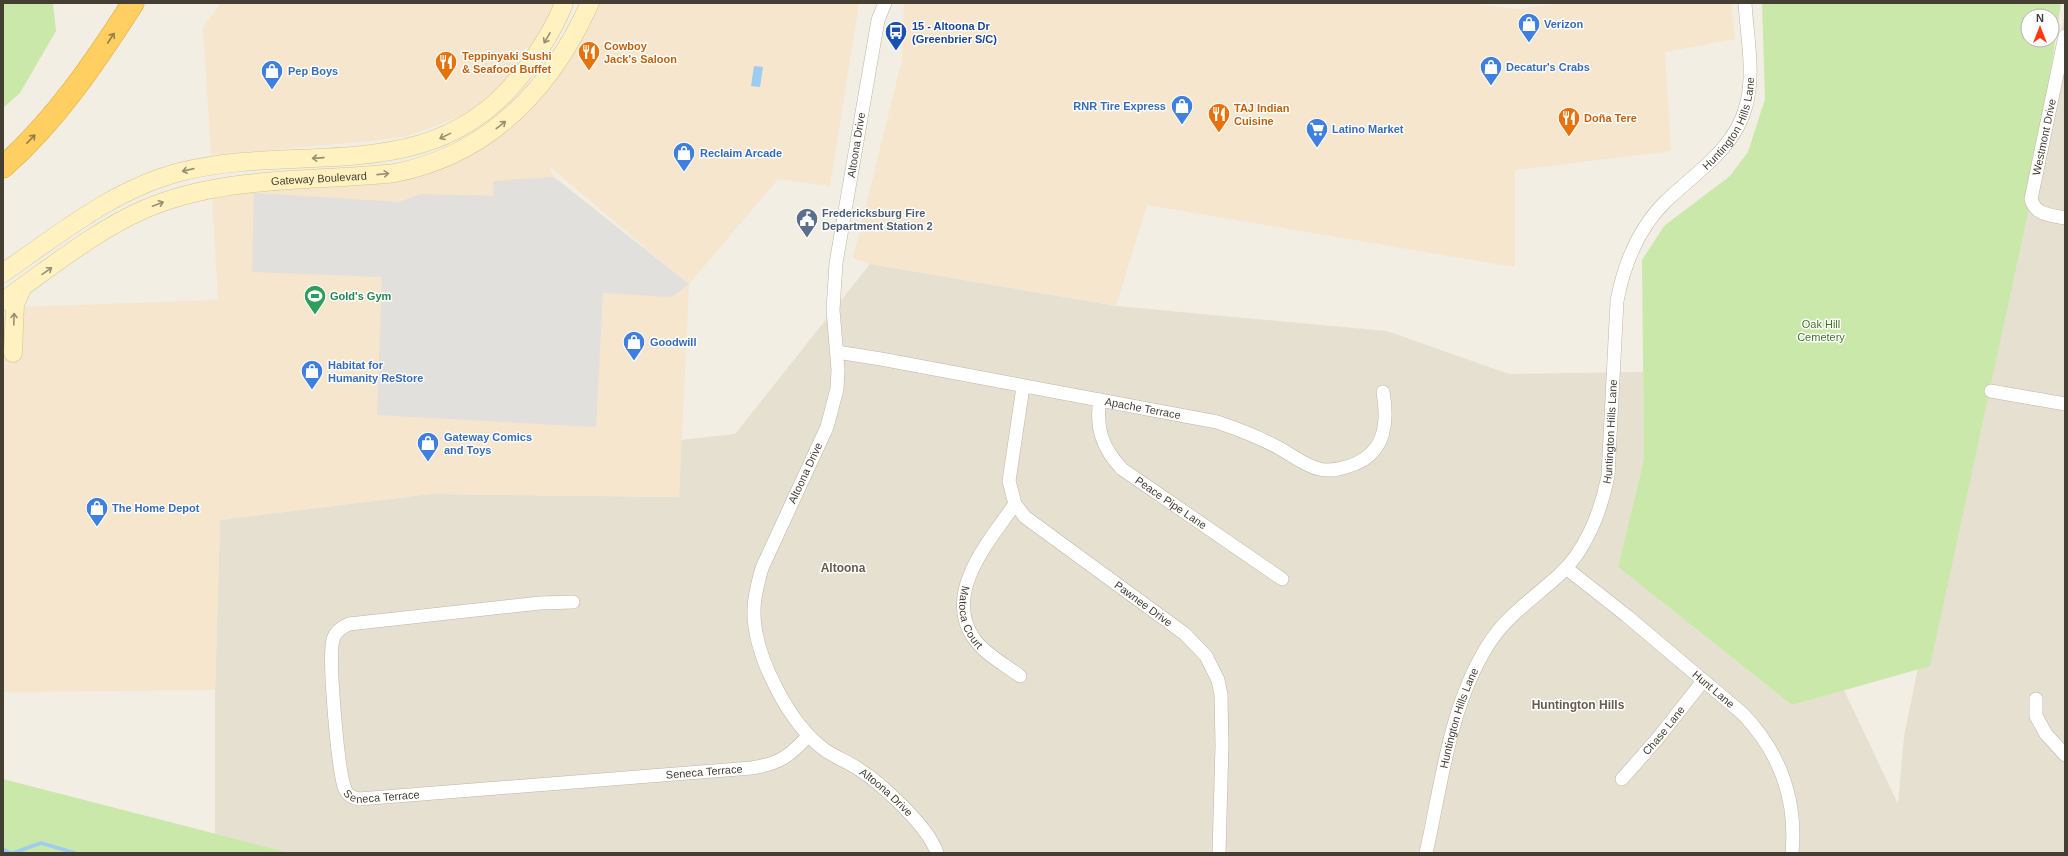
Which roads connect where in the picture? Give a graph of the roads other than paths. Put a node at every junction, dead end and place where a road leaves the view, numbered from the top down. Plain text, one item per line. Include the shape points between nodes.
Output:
1 (134, 3) edge
2 (564, 3) edge
3 (590, 3) edge
4 (873, 3) edge
5 (885, 3) edge
6 (1745, 3) edge
7 (878, 20) junction
8 (2065, 36) edge
9 (2060, 85) edge
10 (3, 167) edge
11 (2065, 218) edge
12 (3, 272) edge
13 (23, 287) junction
14 (3, 301) edge
15 (14, 352) dead end
16 (837, 352) junction
17 (1023, 387) junction
18 (1991, 391) dead end
19 (1383, 392) dead end
20 (1100, 400) junction
21 (2065, 404) edge
22 (1015, 504) junction
23 (1566, 568) junction
24 (1282, 579) dead end
25 (573, 602) dead end
26 (1020, 676) dead end
27 (1703, 681) junction
28 (2036, 699) dead end
29 (808, 736) junction
30 (2065, 755) edge
31 (1622, 779) dead end
32 (937, 853) edge
33 (1219, 853) edge
34 (1426, 853) edge
35 (1792, 853) edge

10 -> 1 highway via 48,122 73,92
2 -> 12 street, Gateway Boulevard via 542,47 509,90 480,116 439,139 394,152 215,165 165,176 109,202
13 -> 3 street, Gateway Boulevard via 120,222 145,209 181,196 244,184 395,173 415,169 452,155 491,132 531,98 552,70
4 - 7 street, Altoona Drive
5 - 7 street, Altoona Drive
6 - 23 street, Huntington Hills Lane via 1750,89 1740,123 1727,144 1649,221 1637,239 1620,280 1616,301 1608,476 1597,516 1577,554
7 - 16 street, Altoona Drive via 836,263 833,310
8 - 9 street, Westmont Drive
9 - 11 street, Westmont Drive via 2031,199 2038,211
13 - 14 street, Gateway Boulevard
15 -> 13 street via 15,304
16 - 17 street, Apache Terrace
16 - 29 street, Altoona Drive via 834,408 762,568 756,588 754,610 758,640 770,674 782,698
17 - 20 street, Apache Terrace
17 - 22 street, Pawnee Drive via 1009,471
18 - 21 street
19 - 20 street, Apache Terrace via 1386,407 1385,423 1377,447 1363,461 1328,471 1309,466 1278,448 1228,426
20 - 24 street, Peace Pipe Lane via 1098,423 1101,437 1113,459 1122,469
22 - 26 street, Matoca Court via 974,566 968,580 964,607 969,629 975,640
22 - 33 street, Pawnee Drive via 1031,522 1185,634 1198,646 1212,666 1221,695
23 - 27 street, Hunt Lane via 1628,616
23 - 34 street, Huntington Hills Lane via 1504,623 1476,665 1454,728
25 - 29 street, Seneca Terrace via 540,603 350,624 342,627 332,640 332,668 338,754 345,789 349,795 359,800 752,768 779,761 792,754
27 - 31 street, Chase Lane
27 - 35 street, Hunt Lane via 1743,714 1768,744 1778,762 1791,805
28 - 30 street via 2036,716 2046,734
29 - 32 street, Altoona Drive via 876,782 927,834

